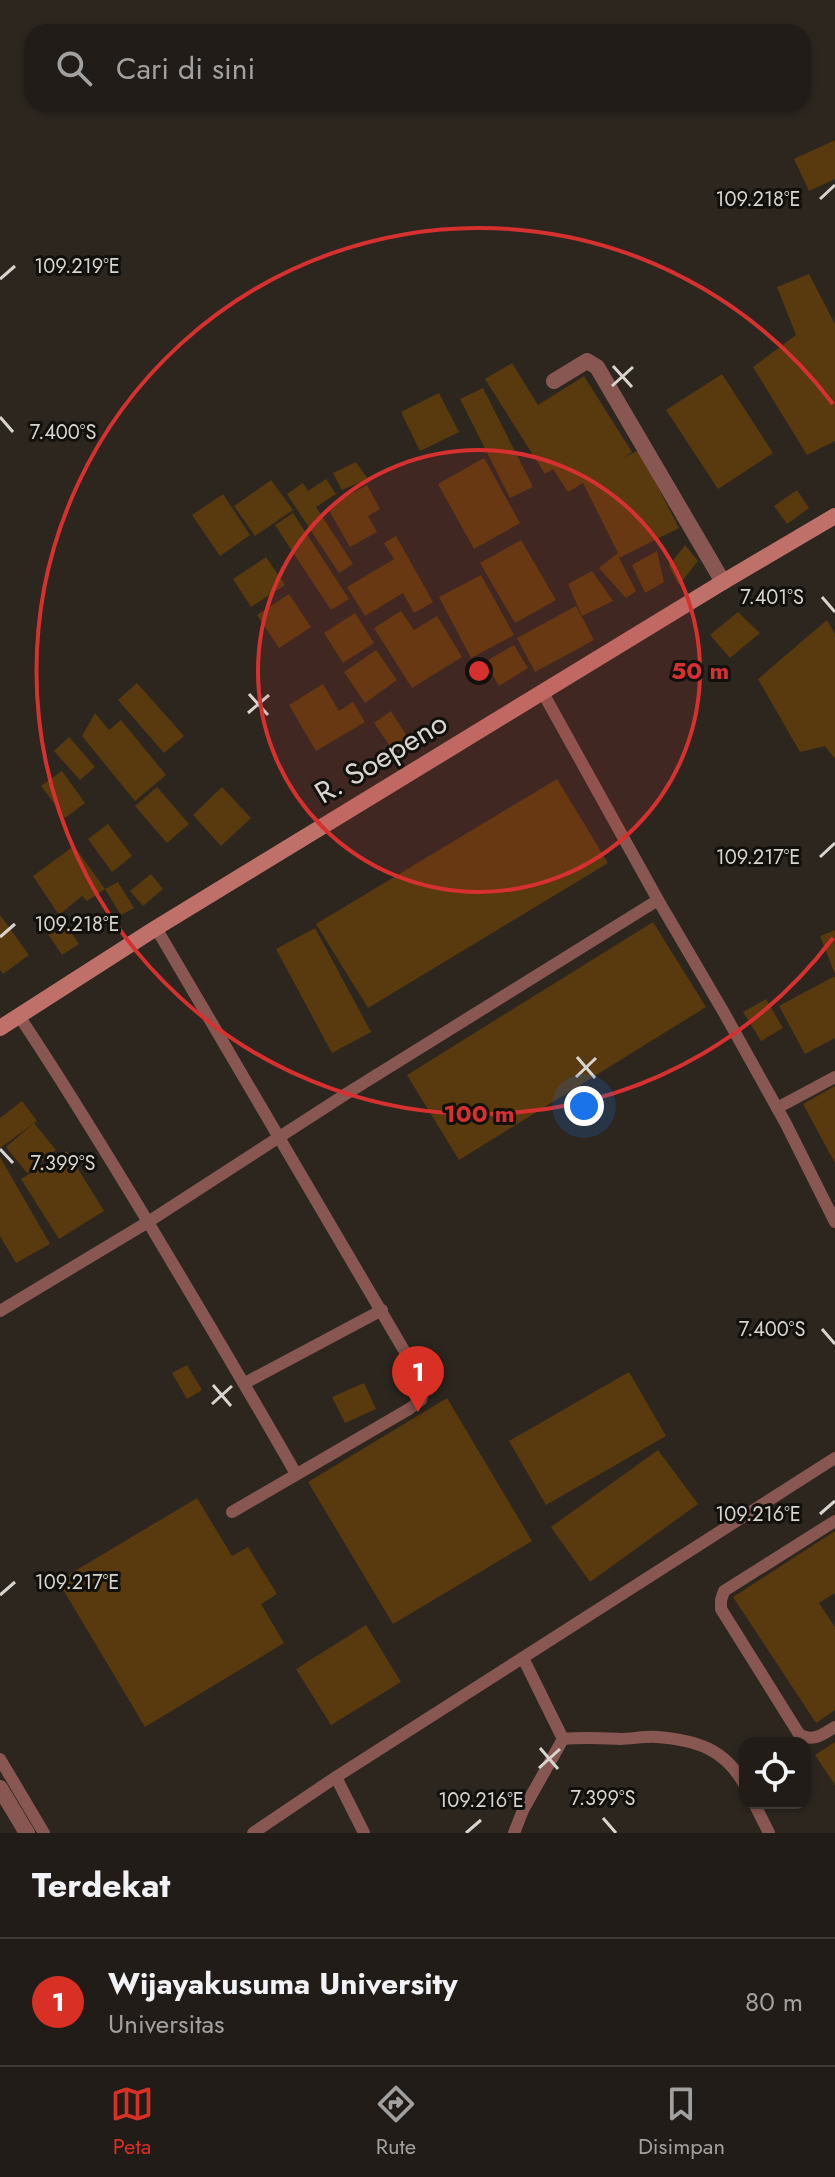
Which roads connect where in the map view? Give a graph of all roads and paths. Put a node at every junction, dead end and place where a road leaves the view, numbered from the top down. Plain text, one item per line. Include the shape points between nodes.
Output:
1 (554, 381) dead end
2 (835, 516) edge
3 (723, 582) junction
4 (543, 693) junction
5 (658, 900) junction
6 (156, 928) junction
7 (19, 1016) junction
8 (0, 1028) edge
9 (835, 1077) edge
10 (777, 1108) junction
11 (279, 1138) junction
12 (148, 1222) junction
13 (835, 1222) edge
14 (382, 1310) junction
15 (0, 1311) edge
16 (245, 1383) junction
17 (835, 1458) edge
18 (296, 1474) junction
19 (232, 1512) dead end
20 (835, 1521) edge
21 (523, 1658) junction
22 (835, 1727) edge
23 (563, 1739) junction
24 (0, 1759) edge
25 (739, 1774) edge
26 (336, 1777) junction
27 (3, 1798) edge
28 (757, 1809) edge
29 (27, 1833) edge
30 (44, 1833) edge
31 (253, 1833) edge
32 (364, 1833) edge
33 (514, 1833) edge
34 (769, 1833) edge

1 - 3 street via 587,361 597,367
2 - 3 street, R. Soepeno
3 - 4 street, R. Soepeno
4 - 5 lane
4 - 6 street, R. Soepeno
5 - 10 lane
5 - 11 lane
6 - 7 street, R. Soepeno
6 - 11 lane
7 - 8 street, R. Soepeno
7 - 12 lane
9 - 10 lane
10 - 13 lane
11 - 12 lane
11 - 14 lane
12 - 15 lane
12 - 16 lane
14 - 16 lane
14 - 18 lane via 425,1386 421,1400
16 - 18 lane
17 - 21 lane
18 - 19 lane
20 - 22 lane via 724,1591 721,1600 721,1609 799,1734 817,1738
21 - 23 lane
21 - 26 lane
23 - 25 lane via 655,1737 698,1743
23 - 33 lane
24 - 30 lane
26 - 31 lane
26 - 32 lane
27 - 29 street
28 - 34 lane

